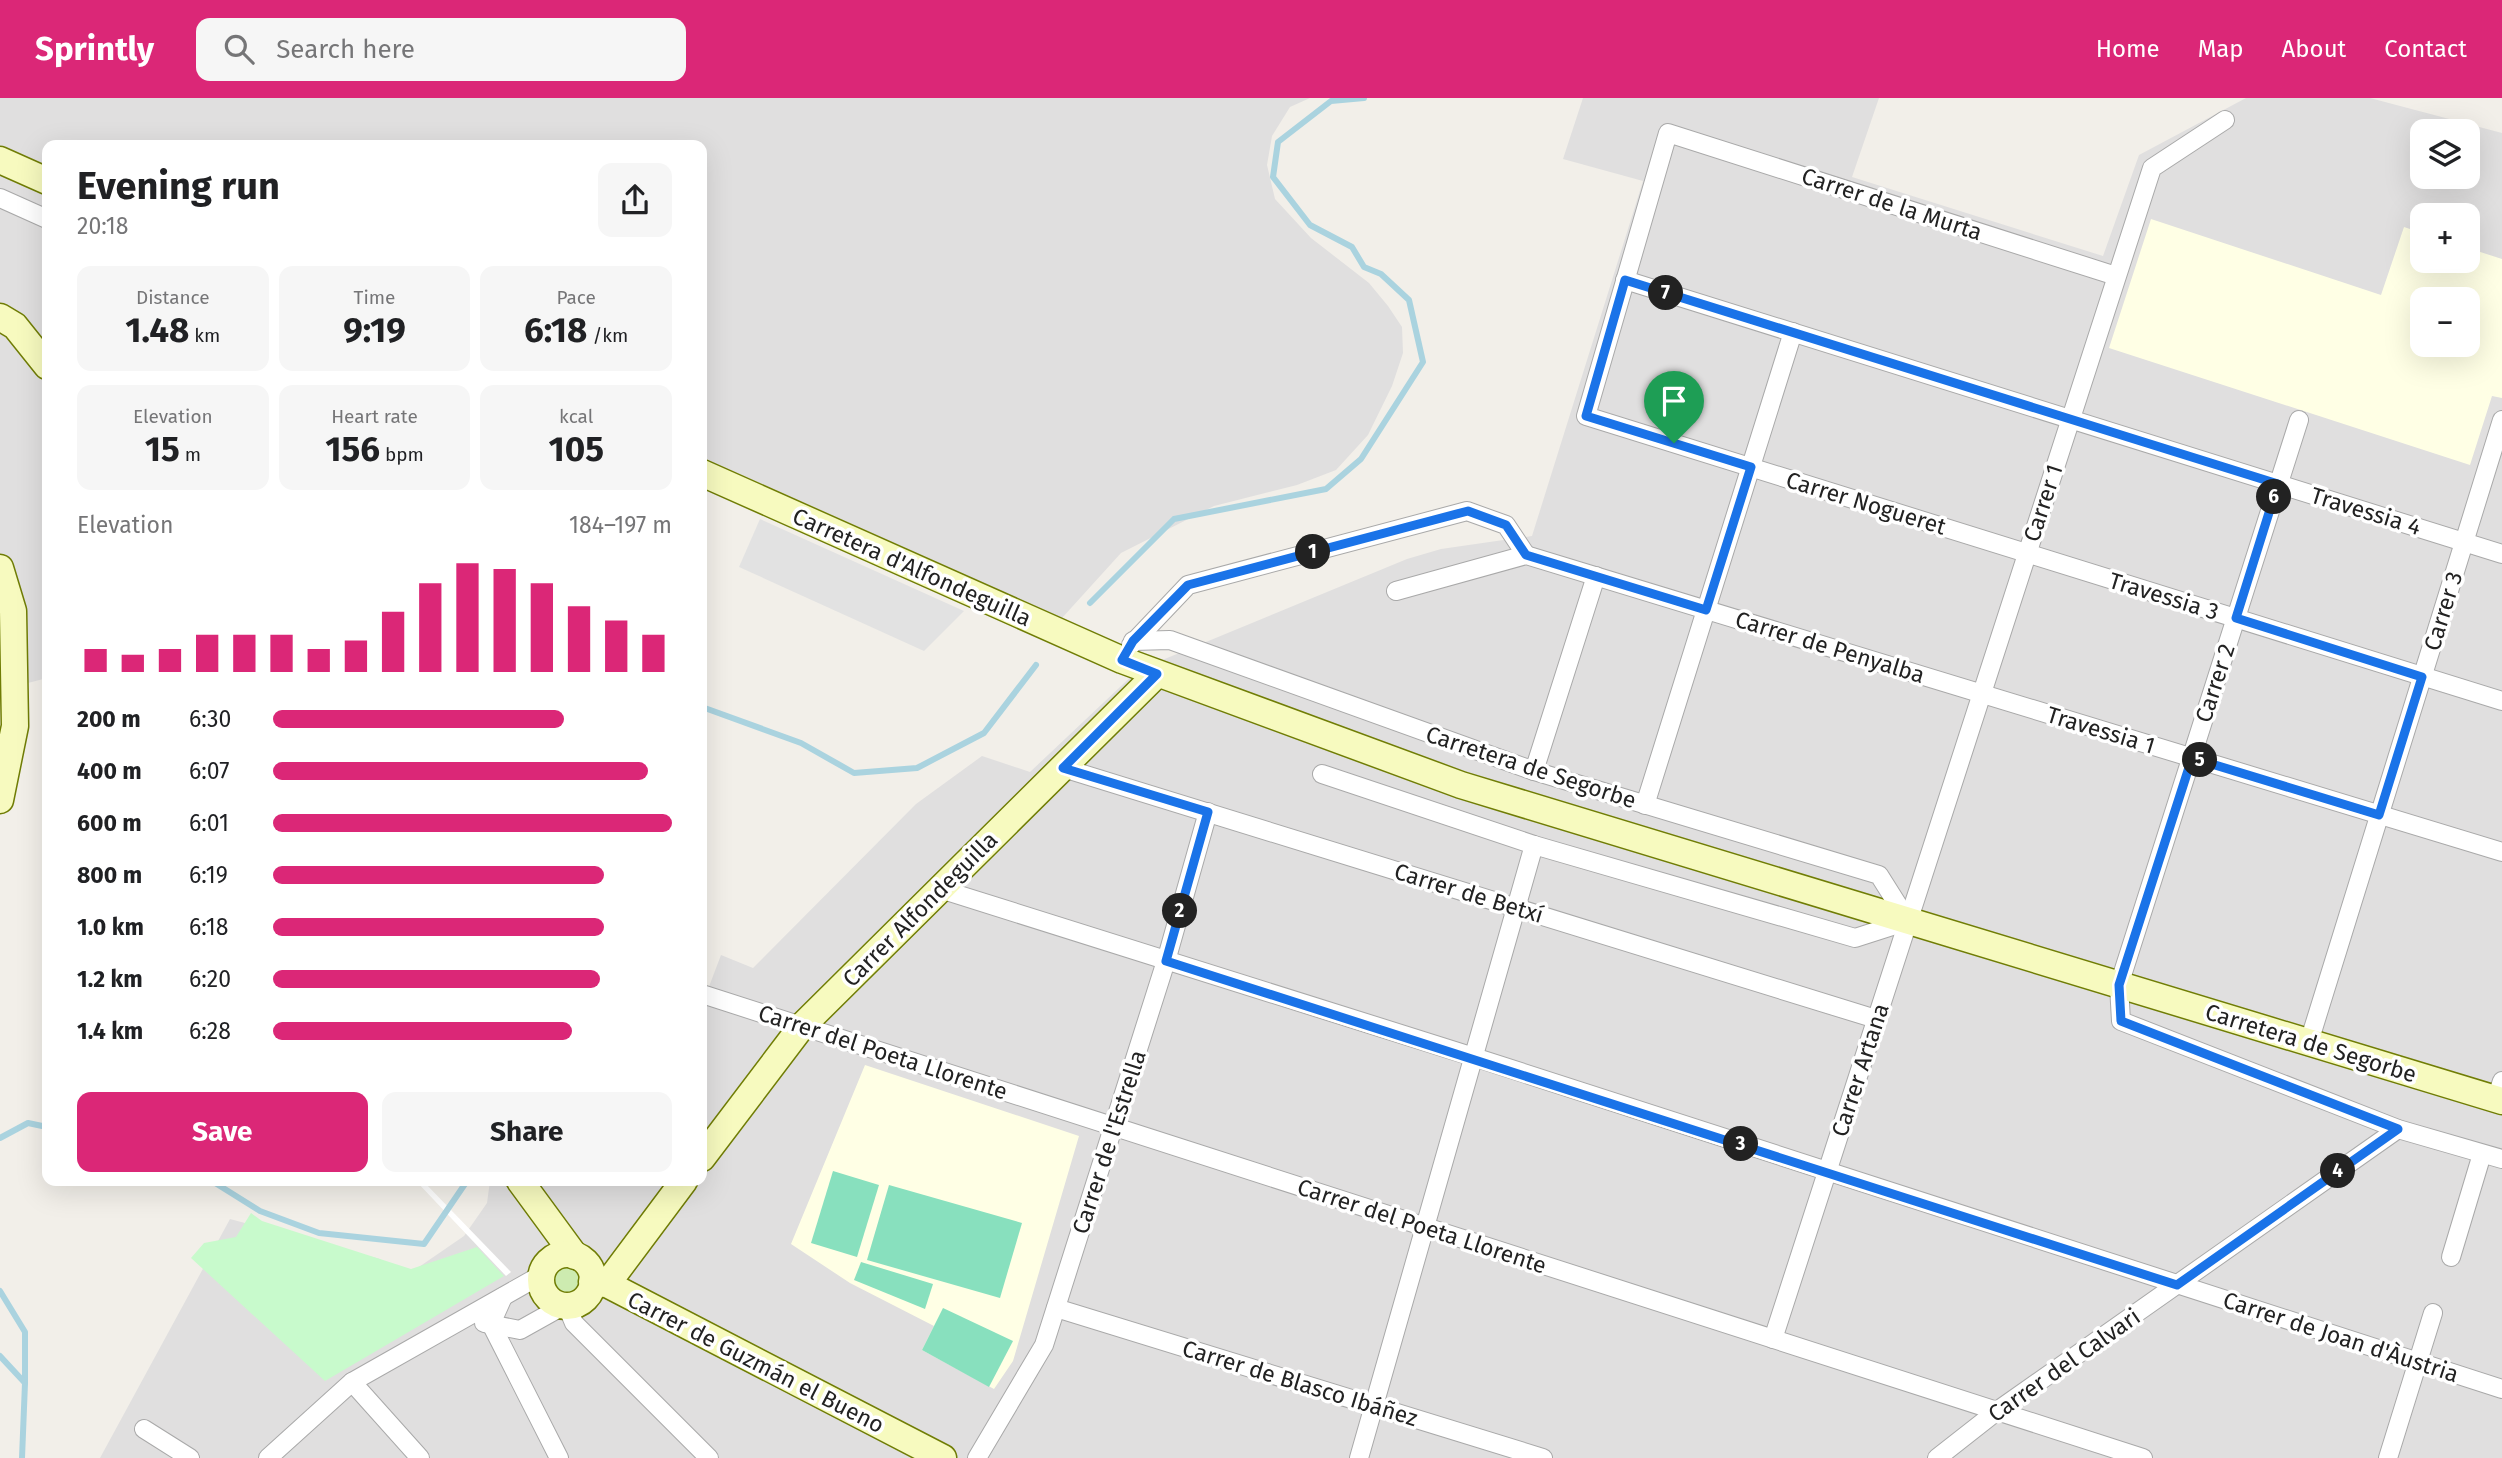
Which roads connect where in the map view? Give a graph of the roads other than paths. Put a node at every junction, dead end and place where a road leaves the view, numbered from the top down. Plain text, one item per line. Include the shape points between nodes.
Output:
1 (2225, 120) dead end
2 (0, 160) edge
3 (42, 179) edge
4 (0, 198) edge
5 (42, 217) edge
6 (2116, 276) junction
7 (1625, 280) junction
8 (0, 317) edge
9 (1793, 332) junction
10 (42, 360) edge
11 (2070, 419) junction
12 (2298, 420) dead end
13 (2502, 420) edge
14 (1751, 467) junction
15 (707, 475) edge
16 (2278, 484) junction
17 (2464, 542) junction
18 (2026, 553) junction
19 (2502, 554) edge
20 (1526, 555) junction
21 (0, 568) edge
22 (1596, 576) junction
23 (1396, 591) dead end
24 (1706, 610) junction
25 (2236, 618) junction
26 (1128, 651) junction
27 (1157, 674) junction
28 (2422, 677) junction
29 (1981, 694) junction
30 (2502, 701) edge
31 (2192, 758) junction
32 (1063, 768) junction
33 (1534, 771) junction
34 (1322, 774) dead end
35 (0, 800) edge
36 (1645, 805) junction
37 (1208, 812) junction
38 (2379, 815) junction
39 (1534, 845) junction
40 (2502, 852) edge
41 (940, 889) junction
42 (1517, 908) junction
43 (1908, 921) junction
44 (1166, 961) junction
45 (2119, 985) junction
46 (707, 996) edge
47 (1876, 1019) junction
48 (802, 1026) junction
49 (2309, 1042) junction
50 (1474, 1057) junction
51 (2500, 1094) edge
52 (1114, 1127) junction
53 (2398, 1129) junction
54 (707, 1151) edge
55 (2482, 1154) junction
56 (2502, 1159) edge
57 (1826, 1172) junction
58 (523, 1186) edge
59 (680, 1186) edge
60 (1425, 1227) junction
61 (575, 1256) junction
62 (2451, 1257) dead end
63 (541, 1275) junction
64 (599, 1283) junction
65 (2177, 1285) junction
66 (503, 1297) junction
67 (565, 1306) junction
68 (1056, 1308) junction
69 (2433, 1313) dead end
70 (464, 1319) junction
71 (491, 1324) junction
72 (1773, 1339) junction
73 (2418, 1362) junction
74 (352, 1382) junction
75 (2502, 1389) edge
76 (1374, 1406) junction
77 (1997, 1411) junction
78 (144, 1429) dead end
79 (190, 1458) edge
80 (268, 1458) edge
81 (420, 1458) edge
82 (559, 1458) edge
83 (709, 1458) edge
84 (943, 1458) edge
85 (977, 1458) edge
86 (1359, 1458) edge
87 (1543, 1458) edge
88 (1937, 1458) edge
89 (2143, 1458) edge
90 (2388, 1458) edge

1 - 6 street, Carrer 1 via 2152,168
2 - 3 street
4 - 5 street
6 - 7 street, Carrer de la Murta via 1668,132
6 - 11 street, Carrer 1
7 - 9 street, Travessia 4
7 - 14 street, Carrer Nogueret via 1586,416
8 - 10 street via 15,326
9 - 11 street, Travessia 4
9 - 14 street
11 - 16 street, Travessia 4
11 - 18 street, Carrer 1
12 - 16 street, Carrer 2
13 - 17 street, Carrer 3
14 - 18 street, Carrer Nogueret
14 - 24 street
15 - 26 street, Carretera d'Alfondeguilla
16 - 17 street, Travessia 4
16 - 25 street, Carrer 2
17 - 19 street, Travessia 4
17 - 28 street, Carrer 3
18 - 25 street, Travessia 3
18 - 29 street, Carrer 1
20 - 22 street, Carrer de Penyalba
20 - 23 street
20 - 26 street via 1506,525 1468,511 1188,585
21 - 35 street via 13,611 15,726
22 - 24 street, Carrer de Penyalba
22 - 33 street
24 - 29 street, Carrer de Penyalba
24 - 36 street
25 - 28 street, Travessia 3
25 - 31 street, Carrer 2
26 - 27 street, Carretera de Segorbe
26 - 33 street, Carretera de Segorbe via 1170,640
27 - 32 street, Carrer Alfondeguilla
27 - 43 street, Carretera de Segorbe via 1461,785
28 - 30 street, Travessia 3
28 - 38 street, Carrer 3
29 - 31 street, Travessia 1
29 - 43 street, Carrer 1
31 - 38 street, Travessia 1
31 - 45 street, Carrer 2
32 - 37 street, Carrer de Betxí
32 - 41 street, Carrer Alfondeguilla
33 - 36 street, Carretera de Segorbe
34 - 39 street
36 - 43 street, Carretera de Segorbe via 1879,875
37 - 42 street, Carrer de Betxí
37 - 44 street, Carrer de l'Estrella
38 - 40 street, Travessia 1
38 - 49 street, Carrer 3
39 - 42 street
39 - 43 street via 1855,939
41 - 44 street, Carrer de Joan d'Àustria
41 - 48 street, Carrer Alfondeguilla
42 - 47 street, Carrer de Betxí
42 - 50 street
43 - 45 street, Carretera de Segorbe
43 - 47 street, Carrer Artana
44 - 50 street, Carrer de Joan d'Àustria
44 - 52 street, Carrer de l'Estrella
45 - 49 street, Carretera de Segorbe
45 - 53 street, Carretera de Segorbe via 2121,1021
46 - 48 street, Carrer del Poeta Llorente
47 - 57 street, Carrer Artana
48 - 52 street, Carrer del Poeta Llorente
48 - 54 street, Carrer Alfondeguilla
49 - 51 street, Carretera de Segorbe
50 - 57 street, Carrer de Joan d'Àustria
50 - 60 street
52 - 60 street, Carrer del Poeta Llorente
52 - 68 street, Carrer de l'Estrella
53 - 55 street, Carretera de Segorbe
53 - 65 street, Carrer del Calvari
55 - 56 street, Carretera de Segorbe
55 - 62 street
57 - 65 street, Carrer de Joan d'Àustria
57 - 72 street, Carrer Artana
58 - 61 street
59 - 64 street
60 - 72 street, Carrer del Poeta Llorente
60 - 76 street
61 - 63 street via 554,1258
61 - 64 street
63 - 66 street
63 - 67 street via 543,1292 555,1304
64 - 67 street via 581,1302
64 - 84 street, Carrer de Guzmán el Bueno
65 - 73 street, Carrer de Joan d'Àustria
65 - 77 street, Carrer del Calvari
66 - 70 street
66 - 71 street
67 - 71 street via 520,1329
67 - 83 street via 574,1323
68 - 76 street, Carrer de Blasco Ibáñez
68 - 85 street, Carrer de l'Estrella via 1044,1345
69 - 73 street
70 - 71 street
70 - 74 street
71 - 82 street
72 - 77 street, Carrer del Poeta Llorente
73 - 75 street, Carrer de Joan d'Àustria
73 - 90 street
74 - 80 street
74 - 81 street
76 - 86 street
76 - 87 street, Carrer de Blasco Ibáñez
77 - 88 street, Carrer del Calvari
77 - 89 street, Carrer del Poeta Llorente
78 - 79 street

